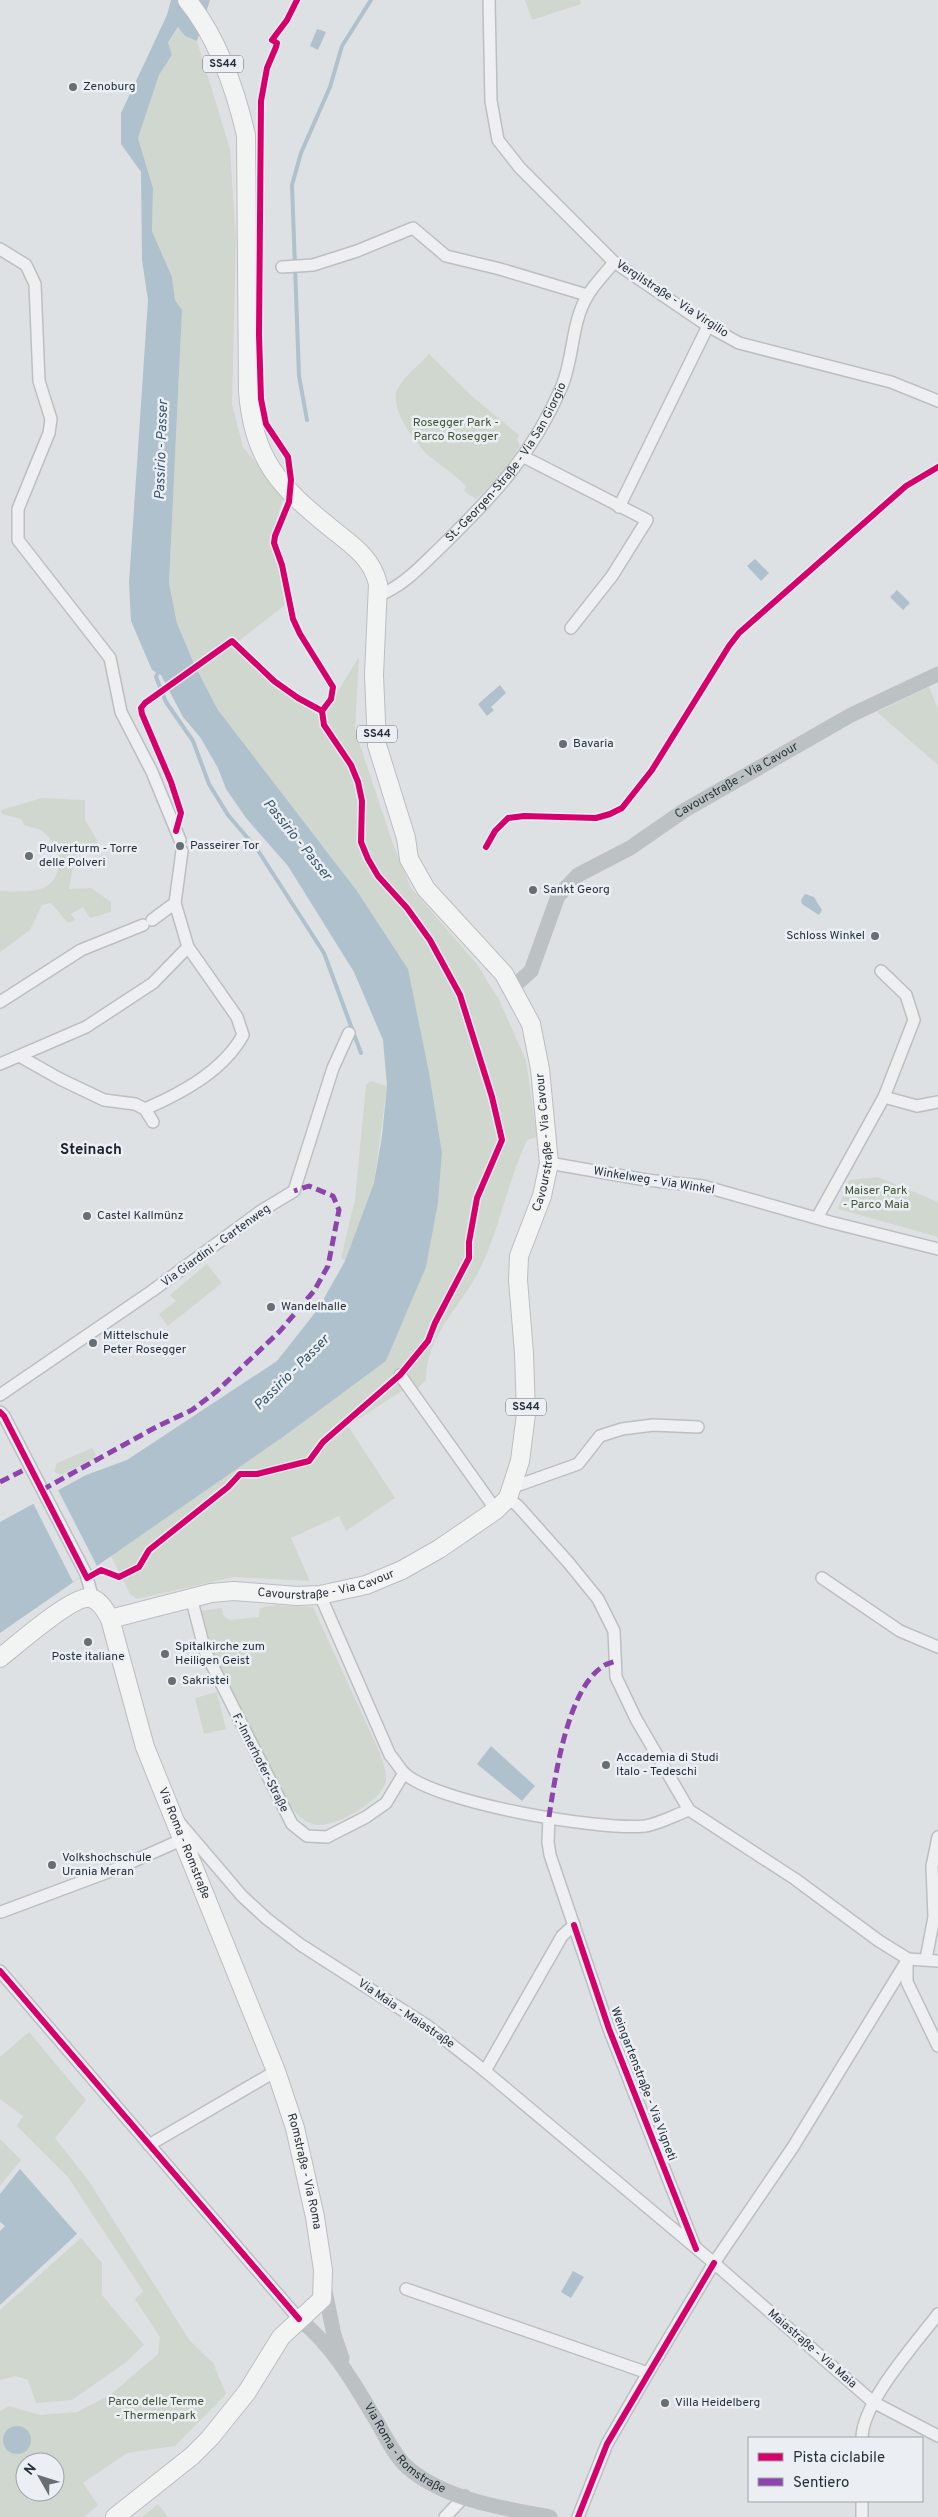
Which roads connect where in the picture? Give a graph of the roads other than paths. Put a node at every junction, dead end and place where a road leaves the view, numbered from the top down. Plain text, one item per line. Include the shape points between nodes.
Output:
1 (187, 0) edge
2 (489, 0) edge
3 (0, 249) edge
4 (614, 262) junction
5 (282, 267) dead end
6 (587, 295) junction
7 (708, 326) junction
8 (938, 402) edge
9 (524, 457) junction
10 (619, 506) junction
11 (377, 596) junction
12 (572, 628) dead end
13 (938, 674) edge
14 (175, 903) junction
15 (188, 947) junction
16 (881, 971) dead end
17 (512, 988) junction
18 (0, 1002) edge
19 (348, 1033) dead end
20 (21, 1057) junction
21 (0, 1064) edge
22 (884, 1097) junction
23 (938, 1102) edge
24 (140, 1107) junction
25 (153, 1122) dead end
26 (549, 1163) junction
27 (817, 1218) junction
28 (938, 1248) edge
29 (400, 1375) dead end
30 (0, 1395) edge
31 (0, 1412) edge
32 (698, 1427) dead end
33 (506, 1498) junction
34 (822, 1578) dead end
35 (320, 1595) junction
36 (191, 1597) junction
37 (93, 1599) junction
38 (110, 1619) junction
39 (938, 1647) edge
40 (0, 1658) edge
41 (404, 1773) junction
42 (688, 1810) junction
43 (170, 1812) junction
44 (549, 1817) junction
45 (938, 1837) edge
46 (181, 1840) junction
47 (0, 1912) edge
48 (574, 1925) junction
49 (908, 1959) junction
50 (926, 1960) junction
51 (938, 1962) edge
52 (0, 1972) edge
53 (938, 2046) edge
54 (274, 2067) junction
55 (485, 2071) junction
56 (149, 2145) junction
57 (696, 2249) junction
58 (714, 2264) junction
59 (324, 2284) junction
60 (406, 2289) dead end
61 (938, 2314) edge
62 (299, 2319) junction
63 (347, 2371) junction
64 (648, 2373) junction
65 (873, 2402) junction
66 (938, 2436) edge
67 (862, 2437) edge
68 (465, 2496) junction
69 (862, 2502) edge
70 (117, 2516) edge
71 (445, 2517) edge
72 (550, 2517) edge
73 (578, 2517) edge
74 (862, 2517) edge

1 - 11 main road, SS44 via 227,72 238,98 246,135 250,417 262,456 280,480 327,526 362,553 375,573
2 - 4 street, Vergilstraße - Via Virgilio via 491,101 498,140 520,168
3 - 14 street via 26,265 32,274 38,307 39,381 51,419 49,434 18,509 18,540 110,658 121,712 152,772 181,846
4 - 6 street, St.-Georgen-Straße - Via San Giorgio
4 - 7 street, Vergilstraße - Via Virgilio
5 - 6 street via 313,265 413,228 446,256
6 - 9 street, St.-Georgen-Straße - Via San Giorgio via 562,385
7 - 8 street, Vergilstraße - Via Virgilio via 739,342 891,382
7 - 10 street
9 - 10 street
9 - 11 street, St.-Georgen-Straße - Via San Giorgio via 481,508 410,577 394,590
10 - 12 street via 647,520 612,576
11 - 17 main road, SS44 via 374,675 378,745 406,838 409,859 426,889 504,974
13 - 17 street, Cavourstraße - Via Cavour via 851,715 690,807 630,848 578,875 554,903 530,971
14 - 15 street
14 - 18 street via 147,922 81,950
15 - 20 street via 153,983 132,998 86,1028
15 - 24 street via 237,1017 243,1034 223,1062 174,1097
16 - 22 street via 906,996 914,1020
17 - 26 main road, Cavourstraße - Via Cavour / SS44 via 530,1024 540,1069
19 - 30 street, Via Giardini - Gartenweg via 332,1068 294,1191
20 - 21 street
20 - 24 street via 104,1100
22 - 23 street via 917,1106
22 - 27 street
24 - 25 street
26 - 27 street, Winkelweg - Via Winkel via 703,1186
26 - 33 main road, Cavourstraße - Via Cavour / SS44 via 542,1196 519,1256 526,1414 520,1461
27 - 28 street, Winkelweg - Via Winkel
29 - 33 street
31 - 37 street via 87,1576
32 - 33 street, Cavourstraße - Via Cavour via 652,1425 600,1436 578,1464 519,1485
33 - 35 main road, Cavourstraße - Via Cavour via 439,1549 402,1570 366,1585
33 - 42 street via 518,1506 598,1599 614,1630 616,1677
34 - 39 street via 900,1631
35 - 36 main road, Cavourstraße - Via Cavour via 234,1591
35 - 41 street via 390,1755
36 - 38 main road, Cavourstraße - Via Cavour
36 - 41 street, F.-Innerhofer-Straße via 204,1651 292,1824 307,1836 327,1836 386,1803
37 - 38 main road
37 - 40 main road via 77,1601
38 - 43 main road, Via Roma - Romstraße via 145,1747
41 - 44 street via 454,1797
42 - 44 street via 646,1826 603,1825
42 - 49 street
43 - 46 main road, Via Roma - Romstraße
43 - 55 street, Via Maia - Maiastraße via 242,1896 267,1919 301,1945 429,2027
44 - 48 street, Weingartenstraße - Via Vigneti via 550,1854
45 - 50 street via 932,1866 934,1918
46 - 47 street via 116,1869
46 - 54 main road, Via Roma - Romstraße
48 - 55 street via 562,1936
48 - 57 street, Weingartenstraße - Via Vigneti via 609,2029
49 - 50 street
49 - 53 street via 905,1967 907,1982
49 - 58 street via 793,2147
50 - 51 street
52 - 56 street
54 - 56 street
54 - 59 main road, Romstraße - Via Roma via 295,2128 315,2217
55 - 57 street, Via Maia - Maiastraße
56 - 62 street
57 - 58 street, Maiastraße - Via Maia
58 - 64 street
58 - 65 street, Maiastraße - Via Maia
59 - 62 main road via 322,2299
59 - 63 street, Romstraße - Via Roma via 334,2336
60 - 64 street
61 - 65 street
62 - 63 street, Via Roma - Romstraße via 326,2344
62 - 70 main road via 282,2337 247,2392 210,2438
63 - 68 street, Via Roma - Romstraße via 407,2466 429,2482
64 - 73 street via 607,2444
65 - 66 street, Maiastraße - Via Maia
65 - 67 street
68 - 71 street
68 - 72 street, Via Roma - Romstraße
69 - 74 street

